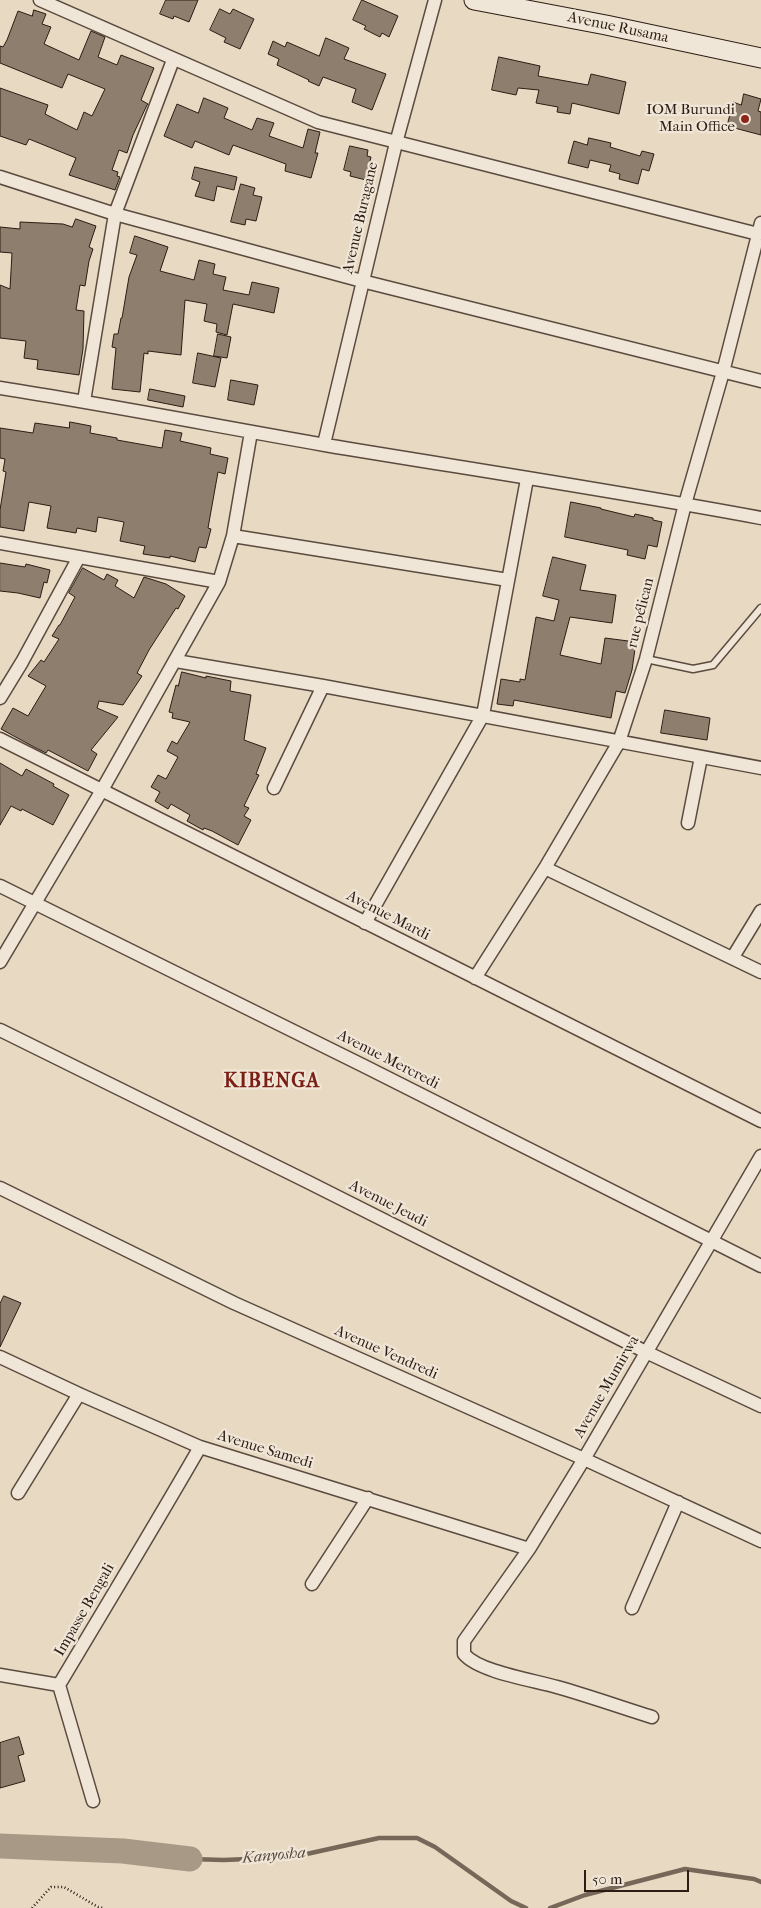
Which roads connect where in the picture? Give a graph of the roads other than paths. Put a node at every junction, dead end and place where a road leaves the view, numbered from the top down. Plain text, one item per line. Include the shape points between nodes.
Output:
1 (40, 0) edge
2 (435, 0) edge
3 (474, 0) edge
4 (761, 58) edge
5 (173, 60) junction
6 (396, 143) junction
7 (0, 176) edge
8 (115, 214) junction
9 (759, 228) edge
10 (362, 281) junction
11 (723, 372) junction
12 (761, 382) edge
13 (0, 388) edge
14 (84, 401) junction
15 (251, 432) junction
16 (324, 444) junction
17 (527, 479) junction
18 (685, 504) junction
19 (761, 518) edge
20 (233, 536) junction
21 (0, 543) edge
22 (80, 557) junction
23 (508, 580) junction
24 (220, 582) junction
25 (761, 608) edge
26 (646, 659) junction
27 (176, 661) junction
28 (323, 686) junction
29 (0, 698) edge
30 (483, 715) junction
31 (0, 739) edge
32 (619, 742) junction
33 (701, 757) junction
34 (761, 768) edge
35 (274, 788) dead end
36 (102, 790) junction
37 (688, 823) dead end
38 (545, 868) junction
39 (0, 886) edge
40 (36, 904) junction
41 (761, 910) edge
42 (365, 923) junction
43 (733, 957) junction
44 (0, 962) edge
45 (761, 972) edge
46 (474, 978) junction
47 (0, 1030) edge
48 (761, 1122) edge
49 (761, 1156) edge
50 (0, 1188) edge
51 (711, 1242) junction
52 (761, 1266) edge
53 (646, 1352) junction
54 (0, 1357) edge
55 (79, 1394) junction
56 (761, 1406) edge
57 (200, 1447) junction
58 (584, 1459) junction
59 (18, 1493) dead end
60 (368, 1498) junction
61 (678, 1502) junction
62 (761, 1541) edge
63 (529, 1548) junction
64 (312, 1584) dead end
65 (632, 1608) dead end
66 (0, 1675) edge
67 (59, 1685) junction
68 (652, 1718) dead end
69 (93, 1801) dead end

1 - 5 street
2 - 6 street, Avenue Buragane
3 - 4 main road, Avenue Rusama
5 - 6 street via 318,122
5 - 8 street
6 - 9 street
6 - 10 street, Avenue Buragane
7 - 8 street
8 - 10 street
8 - 14 street
9 - 11 street, rue pélican
10 - 11 street
10 - 16 street, Avenue Buragane
11 - 12 street
11 - 18 street, rue pélican
13 - 14 street
14 - 15 street
15 - 16 street
15 - 20 street
16 - 17 street
17 - 18 street
17 - 23 street
18 - 19 street
18 - 26 street, rue pélican
20 - 23 street
20 - 24 street
21 - 22 street
22 - 24 street
22 - 29 street
23 - 30 street
24 - 27 street
25 - 26 lane via 713,665 693,669
26 - 32 street, rue pélican
27 - 28 street
27 - 36 street
28 - 30 street
28 - 35 street
30 - 32 street
30 - 42 street
31 - 36 street, Avenue Mardi
32 - 33 street
32 - 38 street, rue pélican
33 - 34 street
33 - 37 street
36 - 40 street
36 - 42 street, Avenue Mardi
38 - 43 street
38 - 46 street, rue pélican
39 - 40 street, Avenue Mercredi
40 - 44 street
40 - 51 street, Avenue Mercredi
41 - 43 street
42 - 46 street, Avenue Mardi
43 - 45 street
46 - 48 street, Avenue Mardi
47 - 53 street, Avenue Jeudi
49 - 51 street, Avenue Mumirwa
50 - 58 street, Avenue Vendredi via 234,1303
51 - 52 street, Avenue Mercredi
51 - 53 street, Avenue Mumirwa
53 - 56 street, Avenue Jeudi
53 - 58 street, Avenue Mumirwa
54 - 55 street, Avenue Samedi
55 - 57 street, Avenue Samedi
55 - 59 street
57 - 60 street, Avenue Samedi
57 - 67 street, Impasse Bengali
58 - 61 street, Avenue Vendredi
58 - 63 street, Avenue Mumirwa
60 - 63 street, Avenue Samedi
60 - 64 street
61 - 62 street, Avenue Vendredi
61 - 65 street
63 - 68 street, Avenue Mumirwa via 464,1641 464,1654 483,1667 558,1687
66 - 67 street
67 - 69 street

